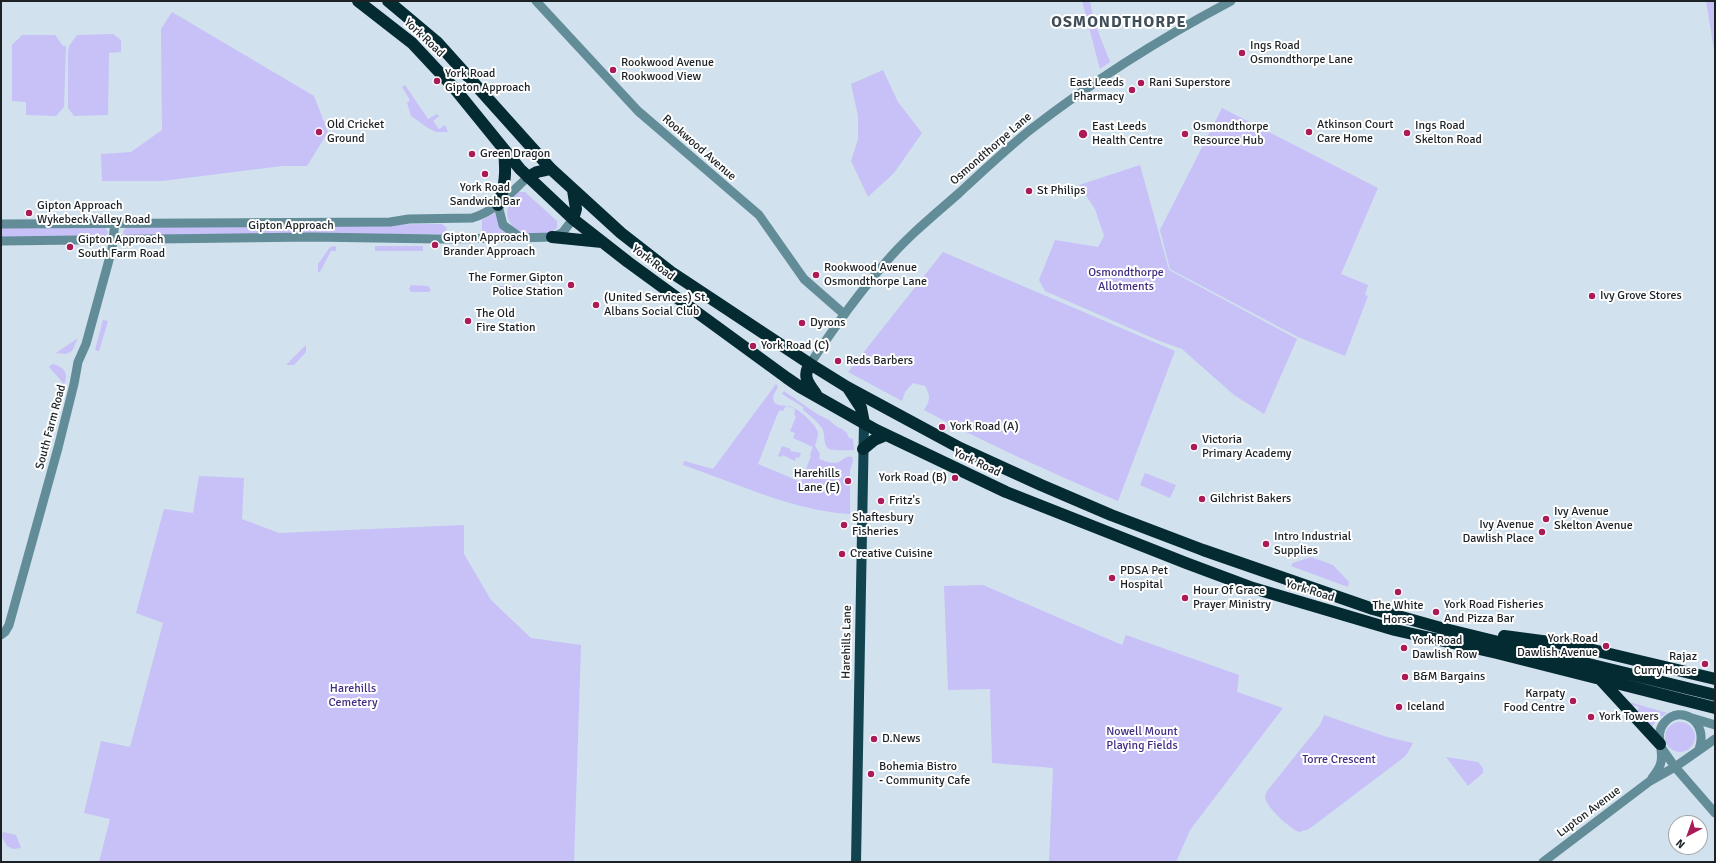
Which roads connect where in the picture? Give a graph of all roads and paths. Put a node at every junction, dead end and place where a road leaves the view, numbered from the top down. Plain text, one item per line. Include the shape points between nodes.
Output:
1 (358, 1) edge
2 (388, 1) edge
3 (536, 1) edge
4 (1231, 1) edge
5 (504, 150) junction
6 (551, 168) junction
7 (528, 177) junction
8 (573, 190) junction
9 (498, 205) junction
10 (573, 219) junction
11 (115, 222) junction
12 (1, 224) edge
13 (552, 236) junction
14 (521, 238) junction
15 (114, 240) junction
16 (1, 241) edge
17 (602, 242) junction
18 (844, 314) junction
19 (810, 364) junction
20 (847, 387) junction
21 (819, 398) junction
22 (864, 423) junction
23 (886, 435) junction
24 (863, 448) junction
25 (1441, 628) junction
26 (1, 635) edge
27 (1600, 679) junction
28 (1715, 679) edge
29 (1714, 694) edge
30 (1712, 708) edge
31 (1689, 717) junction
32 (1715, 725) edge
33 (1715, 739) edge
34 (1662, 747) junction
35 (1699, 749) junction
36 (1690, 756) junction
37 (1675, 766) junction
38 (1650, 781) junction
39 (1715, 813) edge
40 (856, 862) edge
41 (1543, 862) edge

1 - 5 highway, York Road via 412,43 455,89
2 - 6 highway, York Road via 437,42
3 - 18 street, Rookwood Avenue via 638,111 758,215 804,279
4 - 18 street, Osmondthorpe Lane via 1189,23 1113,71 1015,142 899,248
5 - 7 highway, York Road
5 - 9 highway via 505,180
6 - 7 highway
6 - 8 highway, York Road
7 - 9 street, Gipton Approach
7 - 10 highway, York Road
8 - 10 highway via 576,209
8 - 19 highway, York Road via 671,272
9 - 11 street, Gipton Approach via 472,218 383,222
9 - 14 street via 503,225
10 - 13 street, Gipton Approach via 563,232
10 - 17 highway, York Road
11 - 12 street, Gipton Approach
11 - 15 street, South Farm Road
13 - 14 street, Gipton Approach
13 - 17 highway
14 - 15 street, Gipton Approach via 312,237
15 - 16 street, Gipton Approach
15 - 26 street, South Farm Road via 86,344 78,362 58,448 9,624
17 - 21 highway, York Road via 775,370
18 - 19 street, Osmondthorpe Lane
19 - 20 highway, York Road
19 - 21 highway via 805,371 806,380
20 - 22 highway via 860,408
20 - 25 highway, York Road via 960,448 1111,514 1203,550
21 - 22 highway, York Road
22 - 23 highway, York Road
22 - 24 main road, Harehills Lane
23 - 24 highway
23 - 27 highway, York Road via 1006,492 1253,588 1395,630
24 - 40 main road, Harehills Lane
25 - 28 highway via 1572,645
25 - 29 highway, York Road
27 - 30 highway, York Road
27 - 34 highway
31 - 32 street
31 - 34 street, Lupton Avenue via 1678,715 1667,720 1660,730
31 - 35 street via 1696,723 1702,735
33 - 35 street, Lupton Avenue
34 - 36 street via 1676,758
34 - 37 street
34 - 38 street, Lupton Avenue via 1658,771
35 - 36 street, Lupton Avenue
36 - 37 street, Lupton Avenue
37 - 38 street, Lupton Avenue
37 - 39 street
38 - 41 street, Lupton Avenue

